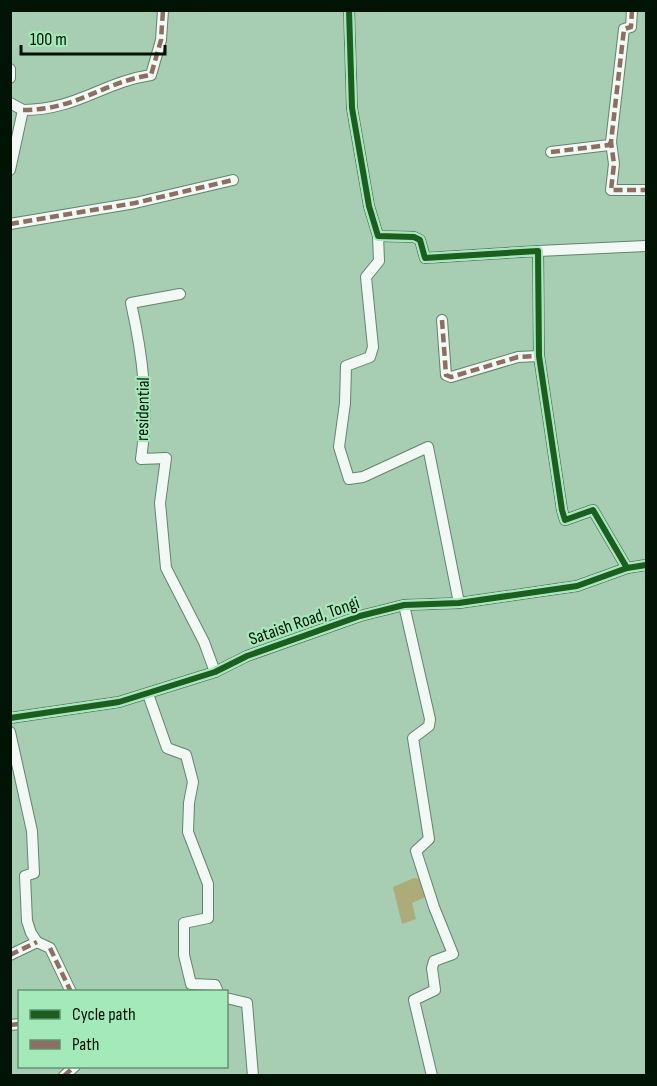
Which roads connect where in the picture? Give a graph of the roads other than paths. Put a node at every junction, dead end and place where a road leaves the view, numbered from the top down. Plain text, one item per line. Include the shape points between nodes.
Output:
1 (163, 10) edge
2 (349, 10) edge
3 (632, 10) edge
4 (10, 69) edge
5 (10, 78) edge
6 (10, 103) edge
7 (23, 110) junction
8 (611, 142) junction
9 (551, 152) dead end
10 (10, 170) edge
11 (233, 180) dead end
12 (646, 190) edge
13 (10, 224) edge
14 (378, 236) junction
15 (646, 246) edge
16 (538, 251) junction
17 (180, 294) dead end
18 (442, 320) dead end
19 (538, 356) junction
20 (646, 565) edge
21 (627, 568) junction
22 (459, 603) junction
23 (404, 605) junction
24 (215, 672) junction
25 (148, 694) junction
26 (10, 718) edge
27 (10, 732) edge
28 (37, 942) junction
29 (10, 955) edge
30 (70, 990) edge
31 (217, 990) edge
32 (228, 999) edge
33 (253, 1076) edge
34 (432, 1076) edge

1 - 7 street via 161,40 151,75 129,78 72,104
2 - 14 street via 352,108
3 - 8 street via 631,27 624,29
4 - 5 street
6 - 7 street
7 - 10 street
8 - 9 street
8 - 12 street via 611,190
11 - 13 street via 135,203
14 - 16 street via 414,237 420,240 425,258
14 - 22 street via 379,261 366,277 373,347 370,357 346,366 339,447 349,479 363,477 428,447
15 - 16 street
16 - 19 street
17 - 24 street, residential via 131,303 146,387 141,459 166,458 160,503 166,568
18 - 19 street via 446,375 451,377 518,357
19 - 21 street via 565,520 593,510
20 - 21 street, Sataish Road, Tongi
21 - 22 street, Sataish Road, Tongi via 577,586
22 - 23 street, Sataish Road, Tongi
23 - 24 street, Sataish Road, Tongi via 360,616 247,656
23 - 34 street via 430,719 429,726 413,738 429,839 416,851 453,954 434,961 435,990 414,1000
24 - 25 street, Sataish Road, Tongi
25 - 26 street, Sataish Road, Tongi
25 - 31 street via 167,748 186,755 193,782 188,832 208,884 208,918 184,923 184,955 191,984 216,985
27 - 28 street via 32,831 34,873 25,876 27,921
28 - 29 street
28 - 30 street via 50,948
32 - 33 street via 247,1004

